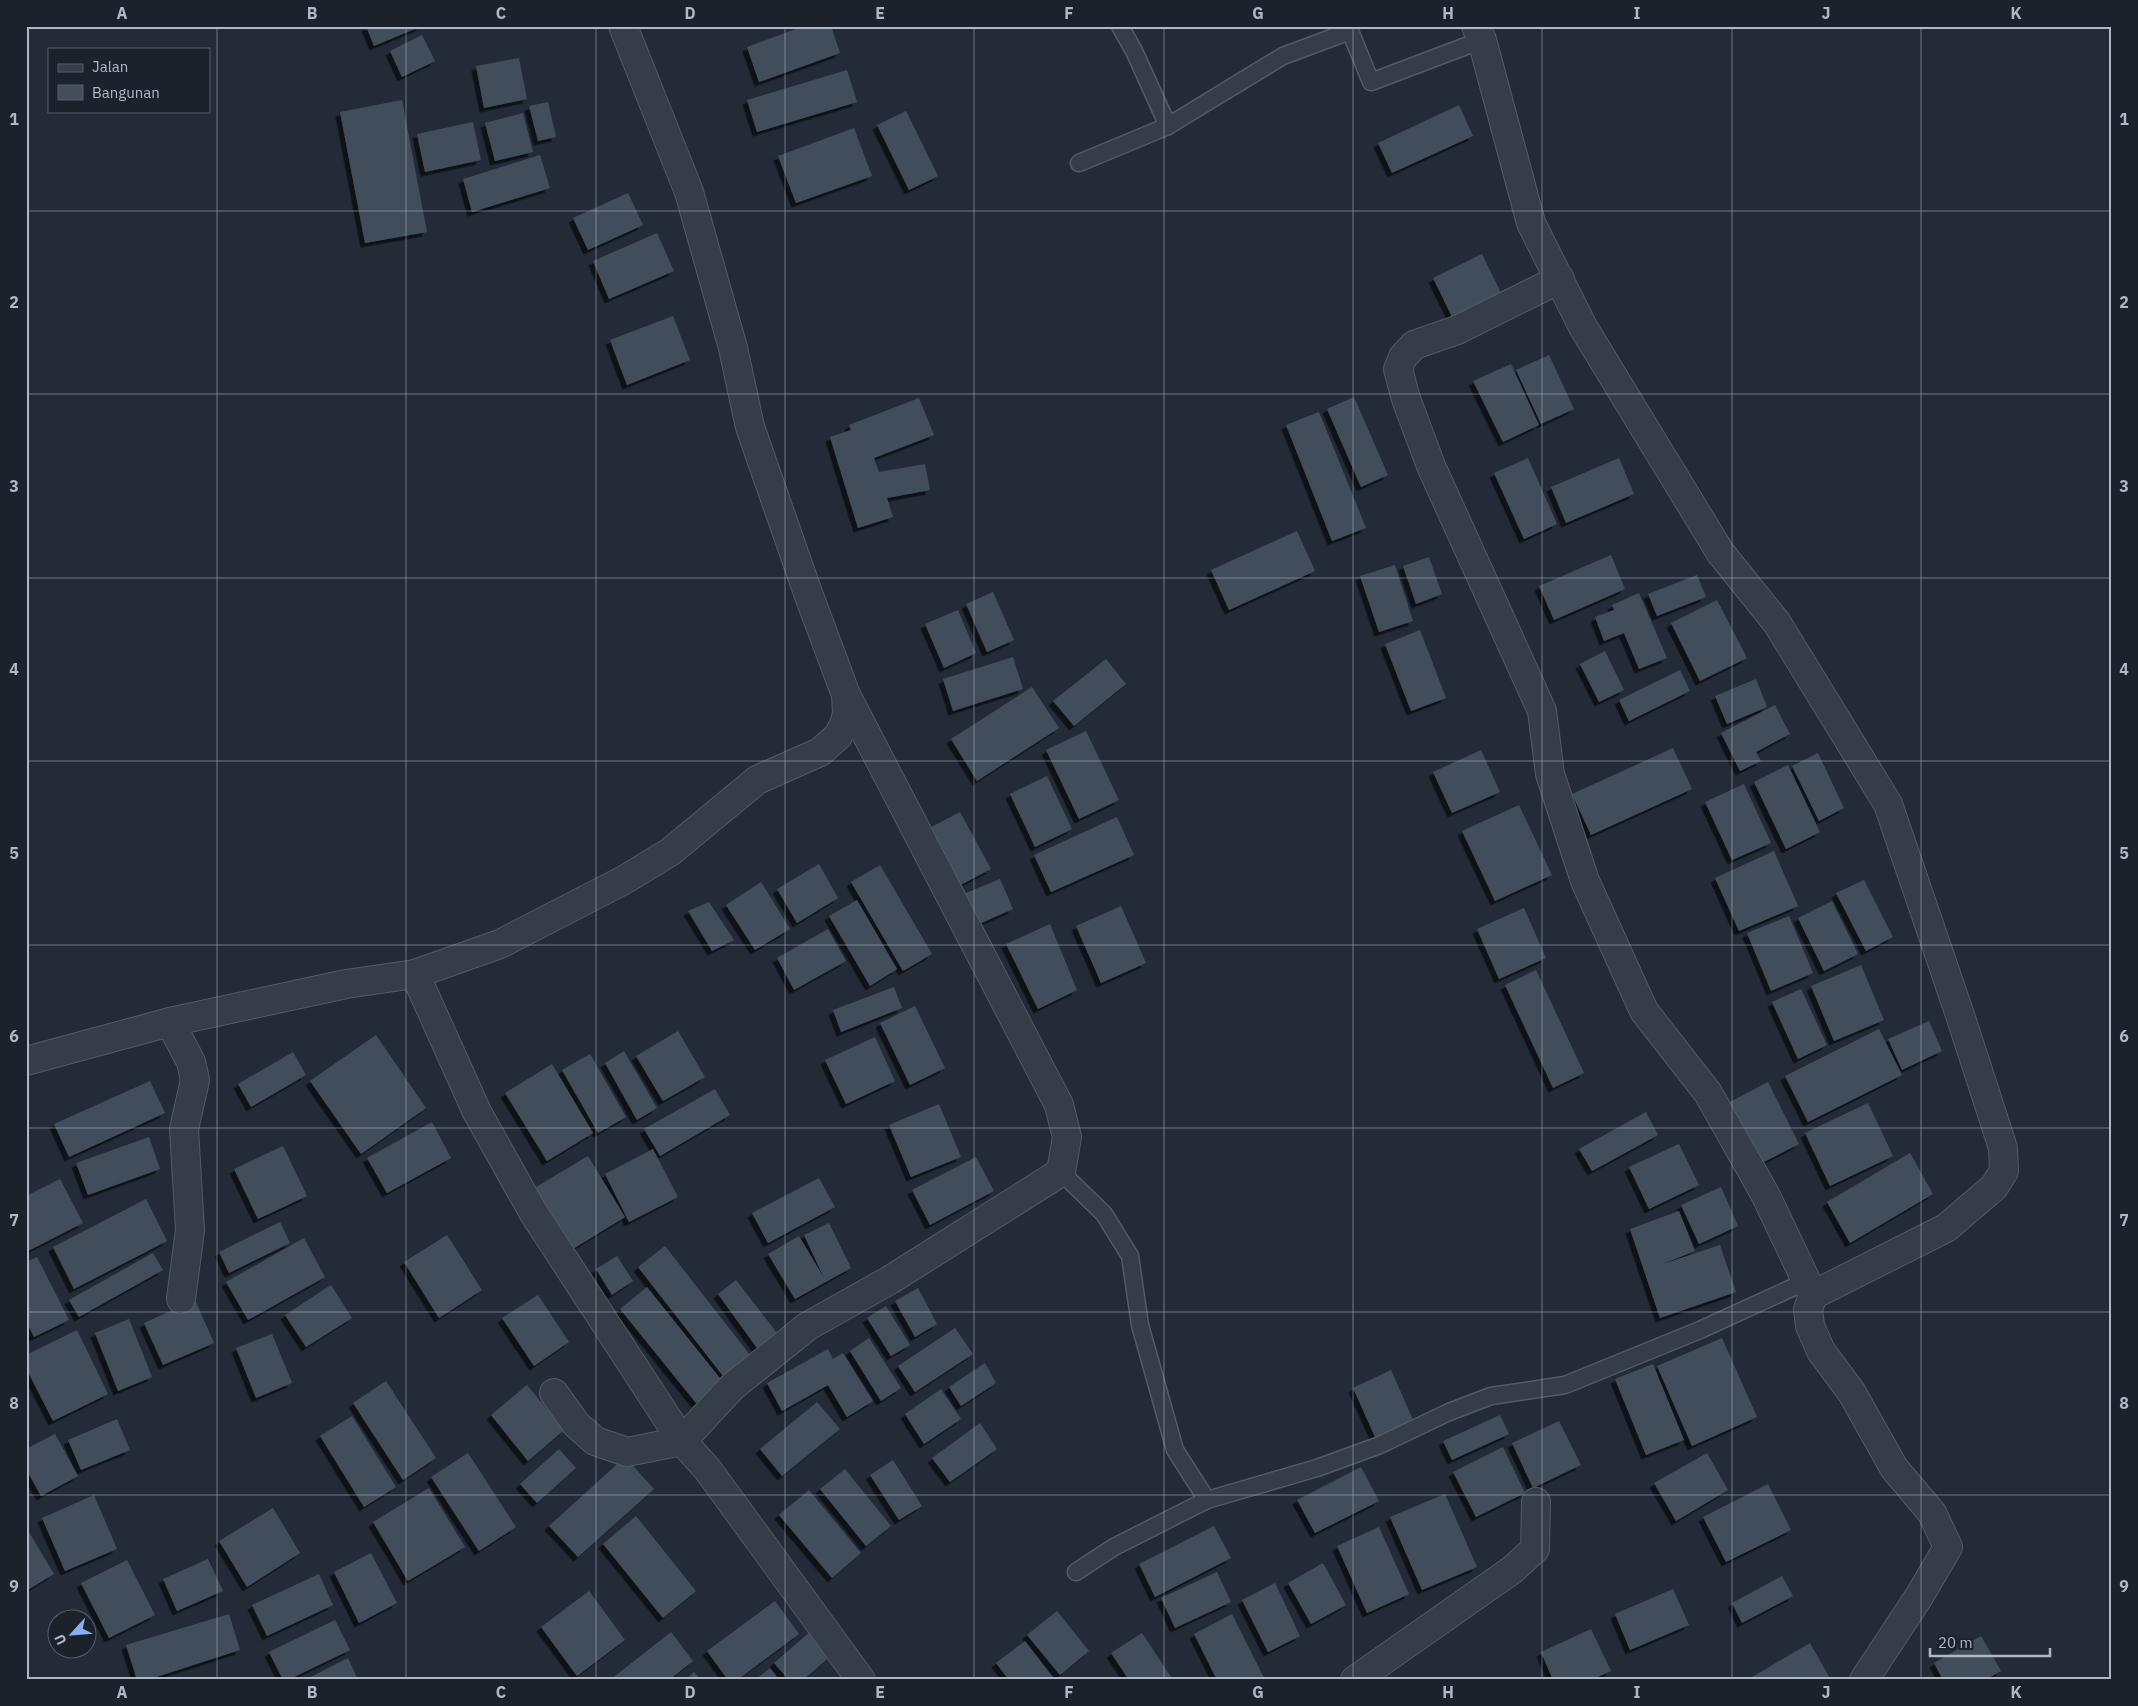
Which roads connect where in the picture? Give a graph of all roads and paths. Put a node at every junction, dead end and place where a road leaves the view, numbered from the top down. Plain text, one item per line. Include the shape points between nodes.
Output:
1 (622, 26) edge
2 (1120, 26) edge
3 (1479, 33) edge
4 (1168, 126) junction
5 (1079, 163) dead end
6 (1560, 278) junction
7 (846, 696) junction
8 (415, 974) junction
9 (170, 1022) junction
10 (26, 1061) edge
11 (1061, 1172) junction
12 (1810, 1288) junction
13 (181, 1299) dead end
14 (554, 1393) dead end
15 (682, 1441) junction
16 (1207, 1500) junction
17 (1536, 1502) dead end
18 (1076, 1572) dead end
19 (860, 1680) edge
20 (1355, 1680) edge
21 (1864, 1680) edge

1 - 7 street via 689,192 733,348 750,427
2 - 4 lane
3 - 4 lane via 1371,82 1350,31 1283,56
3 - 6 street via 1531,223
4 - 5 lane
6 - 12 street via 1457,330 1414,345 1398,369 1431,466 1542,711 1550,774 1585,881 1644,1012 1708,1093 1766,1196
6 - 12 street via 1583,327 1720,552 1777,623 1888,804 2003,1148 2004,1172 1994,1187 1946,1228
7 - 8 street via 845,722 838,736 820,752 757,780 670,852 624,880 500,944
7 - 11 street via 1059,1106 1067,1137
8 - 9 street via 346,984
8 - 15 street via 477,1112 533,1212
9 - 10 street
9 - 13 street via 191,1062 195,1080 184,1129 190,1230
11 - 15 street via 890,1280 808,1326 732,1387
11 - 16 lane via 1104,1214 1130,1256 1140,1325 1175,1450
12 - 16 lane via 1565,1385 1491,1396 1380,1445 1317,1468
12 - 21 street via 1810,1326 1821,1351 1852,1393 1894,1468 1932,1513 1948,1547
14 - 15 street via 576,1424 595,1441 627,1452
15 - 19 street via 708,1470
16 - 18 lane via 1114,1547
17 - 20 street via 1535,1549 1512,1570

